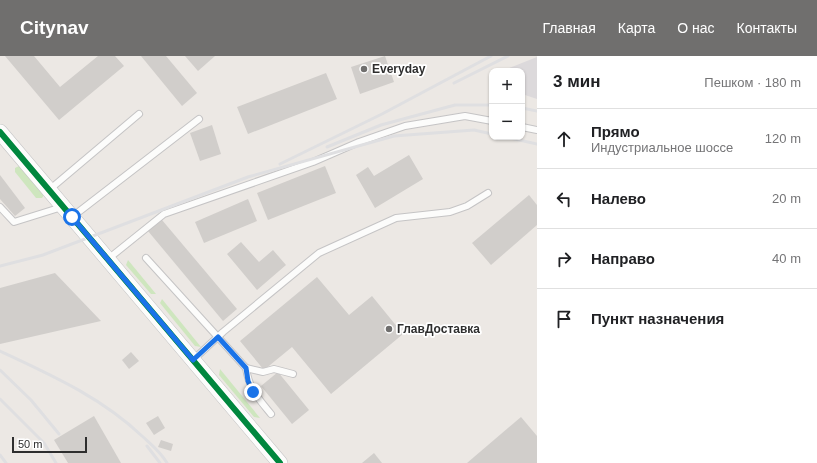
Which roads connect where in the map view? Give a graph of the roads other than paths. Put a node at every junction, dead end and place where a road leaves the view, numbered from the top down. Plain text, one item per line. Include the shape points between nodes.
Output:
1 (139, 114) dead end
2 (199, 119) dead end
3 (489, 120) edge
4 (525, 127) edge
5 (537, 130) edge
6 (1, 138) edge
7 (49, 190) junction
8 (488, 192) dead end
9 (0, 208) edge
10 (68, 212) junction
11 (146, 258) dead end
12 (108, 259) junction
13 (218, 337) junction
14 (193, 360) junction
15 (246, 368) junction
16 (293, 374) dead end
17 (271, 414) dead end
18 (280, 463) edge

1 - 7 lane
2 - 10 lane
3 - 12 lane via 465,116 405,126 359,142 313,162 164,214
4 - 5 lane
6 - 7 street
7 - 10 street
8 - 13 lane via 467,206 450,212 396,218 319,253
9 - 10 lane via 14,222
10 - 12 street
11 - 13 lane
12 - 14 street
13 - 14 lane
13 - 15 lane
14 - 18 street
15 - 16 lane via 263,372 274,369
15 - 17 lane via 253,392

